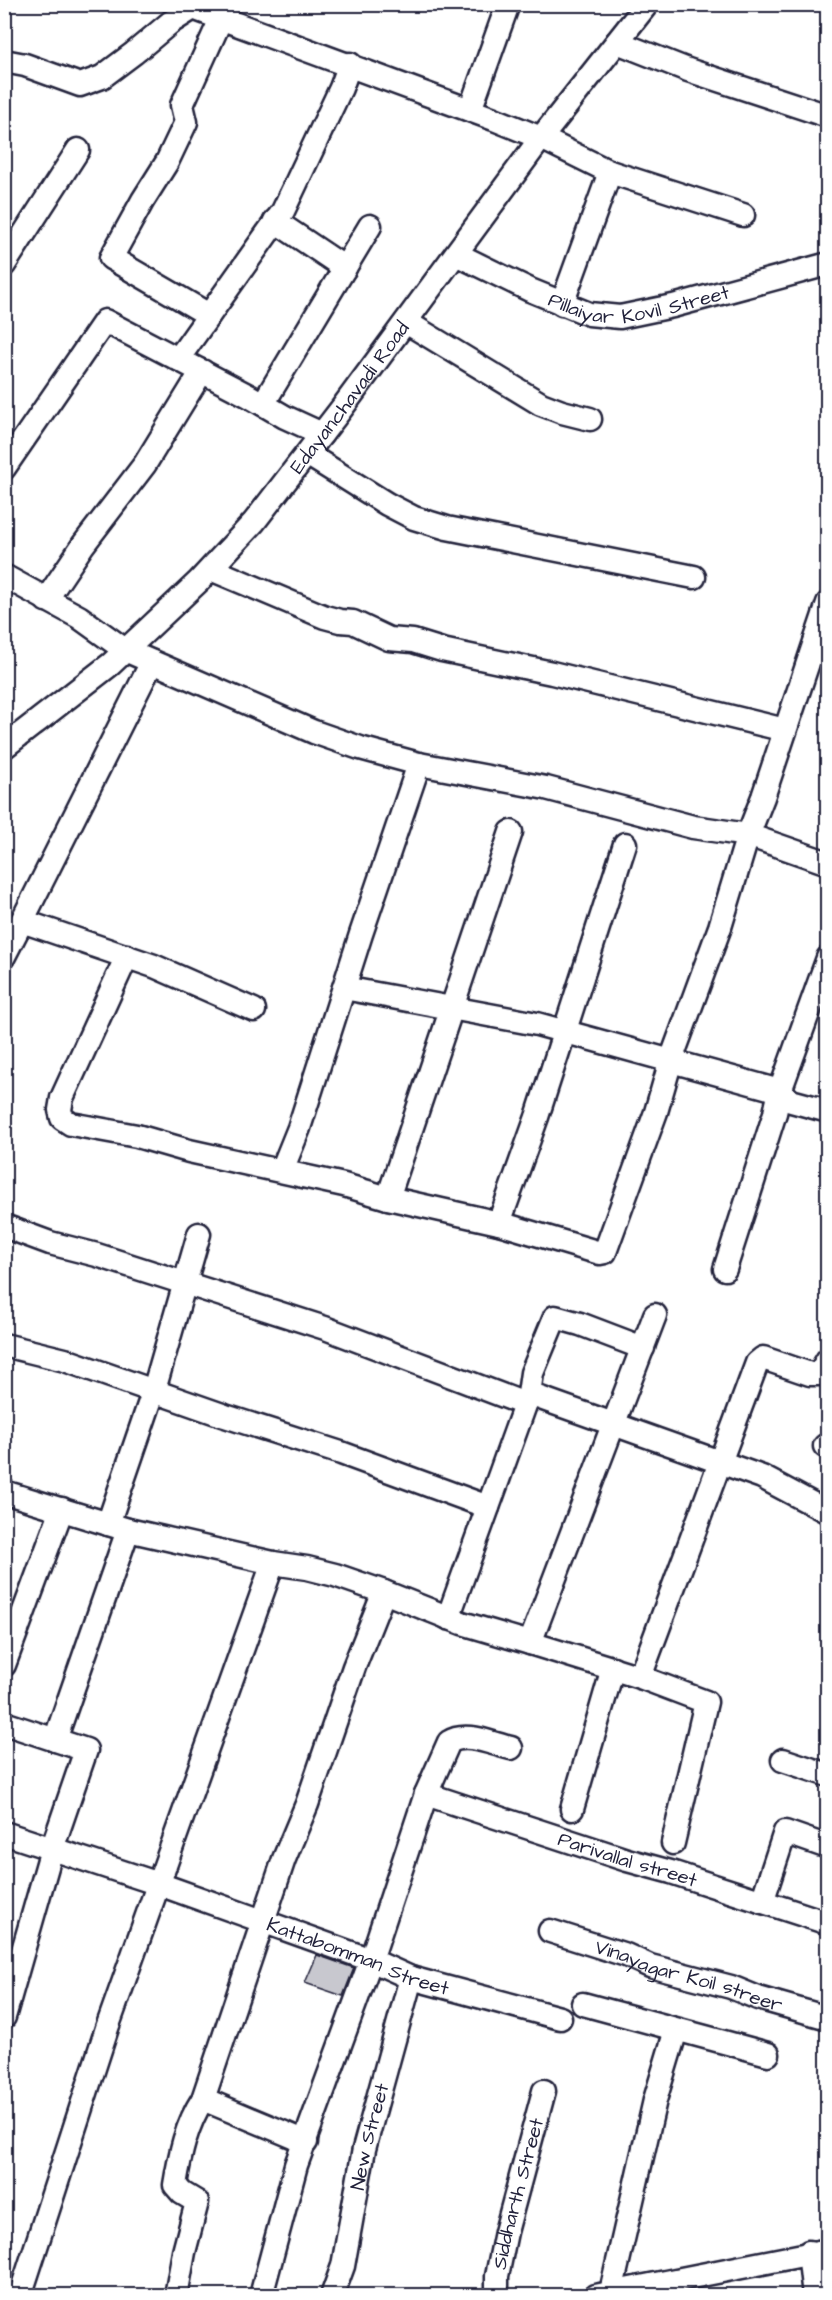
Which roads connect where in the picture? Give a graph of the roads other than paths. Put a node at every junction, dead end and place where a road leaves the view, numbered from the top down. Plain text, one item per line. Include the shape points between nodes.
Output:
1 (508, 4) edge
2 (642, 6) edge
3 (221, 19) junction
4 (617, 42) junction
5 (4, 61) edge
6 (350, 64) junction
7 (470, 110) junction
8 (828, 116) edge
9 (541, 138) junction
10 (78, 150) dead end
11 (610, 172) junction
12 (743, 214) dead end
13 (275, 220) junction
14 (370, 226) dead end
15 (456, 254) junction
16 (828, 264) edge
17 (4, 265) edge
18 (345, 268) junction
19 (562, 304) junction
20 (209, 315) junction
21 (406, 322) junction
22 (178, 359) junction
23 (201, 371) junction
24 (262, 404) junction
25 (590, 418) dead end
26 (322, 434) junction
27 (307, 454) junction
28 (4, 468) edge
29 (211, 569) junction
30 (4, 576) edge
31 (694, 577) dead end
32 (46, 600) junction
33 (828, 603) edge
34 (125, 650) junction
35 (152, 662) junction
36 (785, 730) junction
37 (4, 747) edge
38 (419, 764) junction
39 (511, 832) dead end
40 (748, 835) junction
41 (625, 844) dead end
42 (828, 863) edge
43 (22, 921) junction
44 (4, 956) edge
45 (127, 956) junction
46 (828, 958) edge
47 (344, 988) junction
48 (453, 1007) junction
49 (254, 1010) dead end
50 (564, 1031) junction
51 (671, 1060) junction
52 (780, 1091) junction
53 (828, 1111) edge
54 (282, 1170) junction
55 (388, 1198) junction
56 (499, 1223) junction
57 (4, 1226) edge
58 (198, 1234) dead end
59 (724, 1269) dead end
60 (185, 1284) junction
61 (655, 1315) dead end
62 (4, 1345) edge
63 (643, 1348) junction
64 (828, 1359) edge
65 (154, 1390) junction
66 (527, 1399) junction
67 (614, 1424) junction
68 (721, 1462) junction
69 (4, 1492) edge
70 (488, 1508) junction
71 (62, 1509) junction
72 (828, 1512) edge
73 (118, 1527) junction
74 (273, 1563) junction
75 (384, 1592) junction
76 (448, 1618) junction
77 (530, 1643) junction
78 (4, 1665) edge
79 (613, 1668) junction
80 (640, 1677) junction
81 (4, 1723) edge
82 (55, 1740) junction
83 (511, 1748) dead end
84 (783, 1760) dead end
85 (828, 1775) edge
86 (426, 1794) junction
87 (572, 1809) dead end
88 (4, 1833) edge
89 (673, 1843) dead end
90 (828, 1847) edge
91 (52, 1849) junction
92 (159, 1884) junction
93 (762, 1902) junction
94 (263, 1922) junction
95 (828, 1923) edge
96 (550, 1931) dead end
97 (370, 1960) junction
98 (411, 1978) junction
99 (583, 2004) dead end
100 (4, 2017) edge
101 (560, 2018) dead end
102 (828, 2018) edge
103 (676, 2030) junction
104 (768, 2054) dead end
105 (544, 2091) dead end
106 (203, 2099) junction
107 (306, 2142) junction
108 (818, 2251) edge
109 (4, 2292) edge
110 (603, 2294) edge
111 (18, 2295) edge
112 (176, 2295) edge
113 (261, 2295) edge
114 (332, 2295) edge
115 (497, 2295) edge
116 (814, 2295) edge

1 - 7 street
2 - 4 street, Edayanchavadi Road
3 - 5 street via 193,8 102,77 80,85
3 - 6 street
3 - 20 street via 182,105 186,122 111,258
4 - 8 street
4 - 9 street, Edayanchavadi Road
6 - 7 street
6 - 13 street via 306,164
7 - 9 street
9 - 11 street
9 - 15 street, Edayanchavadi Road
10 - 17 street
11 - 12 street
11 - 19 street
13 - 18 street
13 - 20 street
14 - 18 street
15 - 19 street, Pillaiyar Kovil Street
15 - 21 street, Edayanchavadi Road
16 - 19 street, Pillaiyar Kovil Street via 673,306 620,316 589,314
18 - 24 street
20 - 22 street
21 - 25 street via 541,404
21 - 26 street, Edayanchavadi Road
22 - 23 street
22 - 28 street via 105,321
23 - 24 street
23 - 32 street via 145,464
24 - 26 street
26 - 27 street, Edayanchavadi Road
27 - 29 street, Edayanchavadi Road
27 - 31 street via 414,518
29 - 34 street, Edayanchavadi Road
29 - 36 street via 389,639 413,641
30 - 32 street
32 - 34 street via 79,617
33 - 36 street
34 - 35 street
34 - 37 street, Edayanchavadi Road
35 - 38 street via 314,732
35 - 43 street
36 - 40 street
38 - 40 street via 546,788 693,827
38 - 47 street
39 - 48 street
40 - 42 street
40 - 51 street via 720,927
41 - 50 street
43 - 44 street
43 - 45 street
45 - 49 street
45 - 54 street via 62,1098 62,1118 71,1124
46 - 52 street
47 - 48 street
47 - 54 street
48 - 50 street
48 - 55 street
50 - 51 street
50 - 56 street
51 - 52 street
51 - 56 street via 605,1252
52 - 53 street via 791,1101
52 - 59 street
54 - 55 street
55 - 56 street
57 - 60 street
58 - 60 street
60 - 65 street
60 - 66 street
61 - 63 street
62 - 65 street via 65,1360
63 - 66 street via 555,1317 532,1373
63 - 67 street
64 - 68 street via 819,1374 763,1358 757,1363
65 - 70 street
65 - 73 street
66 - 67 street
66 - 70 street
67 - 68 street
67 - 77 street
68 - 72 street via 762,1477
68 - 80 street
69 - 71 street
70 - 76 street
71 - 73 street
71 - 78 street
73 - 74 street
73 - 82 street
74 - 75 street via 306,1568
74 - 92 street
75 - 76 street
75 - 94 street
76 - 77 street
77 - 79 street
79 - 80 street
79 - 87 street
80 - 89 street via 706,1702
81 - 82 street
82 - 91 street via 86,1750
83 - 86 street via 456,1737 449,1742
84 - 85 street
86 - 93 street, Parivallal street
86 - 97 street
88 - 91 street, Kattabomman Street
90 - 93 street via 786,1832
91 - 92 street, Kattabomman Street
91 - 100 street
92 - 94 street, Kattabomman Street
92 - 111 street via 99,2049
93 - 95 street, Parivallal street
94 - 97 street, Kattabomman Street
94 - 106 street
96 - 102 street, Vinayagar Koil streer via 650,1966
97 - 98 street, Kattabomman Street
97 - 107 street
98 - 101 street, Kattabomman Street
98 - 114 street, New Street via 364,2149 343,2266
99 - 103 street
103 - 104 street
103 - 110 street
105 - 115 street, Siddharth Street via 506,2232
106 - 107 street
106 - 112 street via 191,2118 175,2185 196,2202
107 - 113 street via 296,2165
108 - 110 street
108 - 116 street
109 - 111 street

